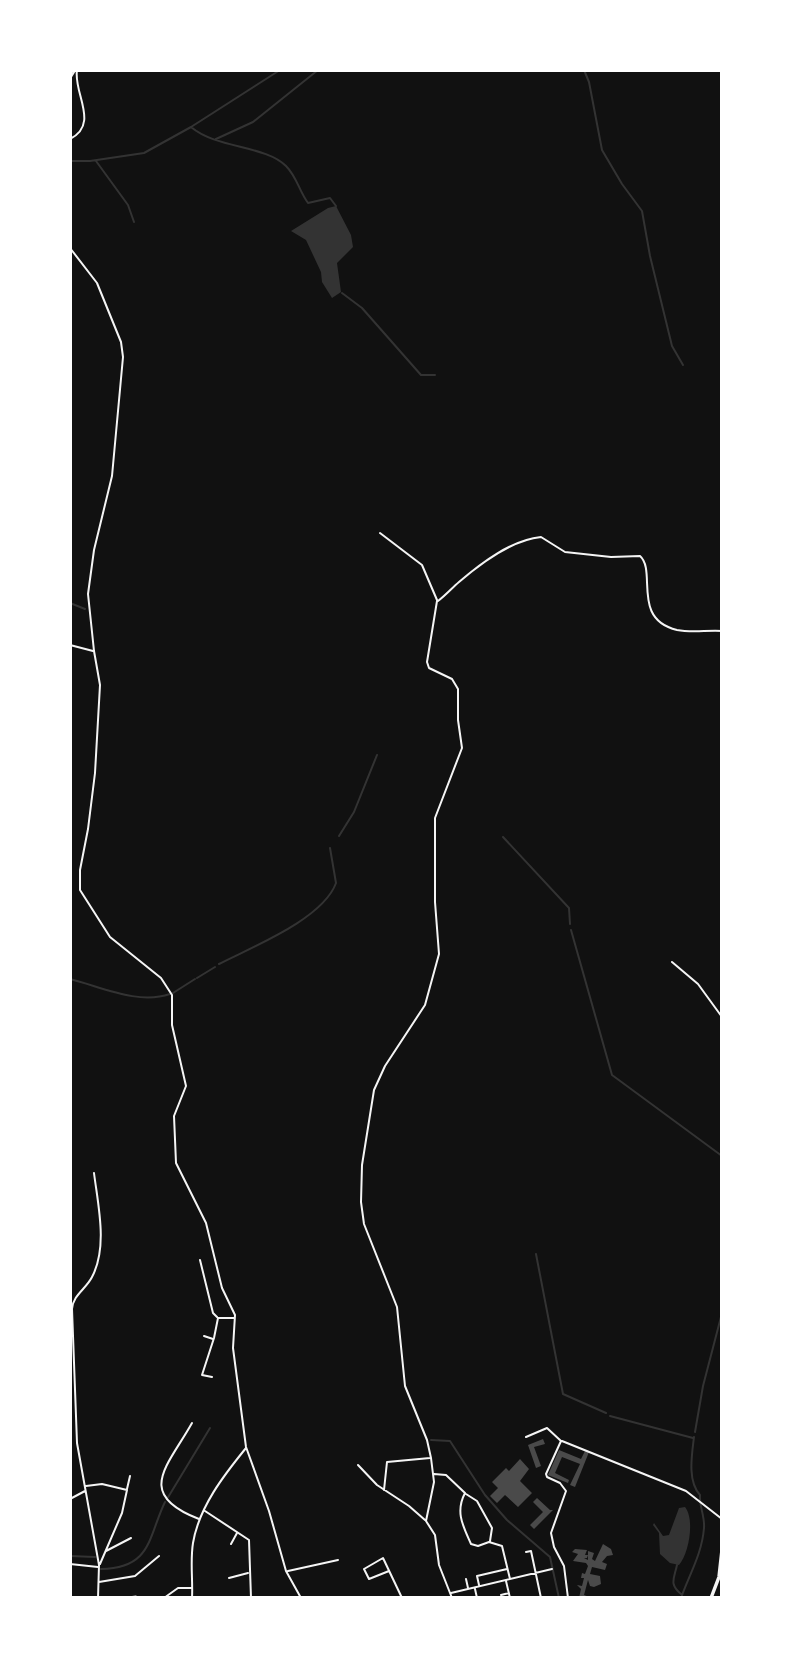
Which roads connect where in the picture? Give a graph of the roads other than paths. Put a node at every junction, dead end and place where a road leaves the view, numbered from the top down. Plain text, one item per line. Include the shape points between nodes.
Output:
1 (76, 70) edge
2 (73, 80) edge
3 (70, 139) edge
4 (70, 248) edge
5 (380, 533) dead end
6 (437, 601) junction
7 (722, 631) edge
8 (70, 645) edge
9 (93, 652) junction
10 (672, 962) dead end
11 (722, 1017) edge
12 (94, 1173) dead end
13 (200, 1260) dead end
14 (218, 1318) junction
15 (235, 1318) junction
16 (204, 1336) dead end
17 (214, 1340) junction
18 (212, 1377) dead end
19 (192, 1423) dead end
20 (526, 1437) dead end
21 (561, 1441) junction
22 (246, 1447) junction
23 (431, 1458) junction
24 (358, 1465) dead end
25 (433, 1474) junction
26 (130, 1476) dead end
27 (85, 1486) junction
28 (86, 1490) junction
29 (127, 1490) junction
30 (384, 1490) junction
31 (465, 1493) junction
32 (70, 1499) edge
33 (123, 1508) junction
34 (128, 1509) dead end
35 (205, 1511) junction
36 (722, 1519) edge
37 (200, 1520) junction
38 (426, 1521) junction
39 (238, 1532) junction
40 (131, 1538) dead end
41 (489, 1542) junction
42 (231, 1544) dead end
43 (722, 1550) edge
44 (106, 1551) junction
45 (526, 1552) dead end
46 (159, 1556) dead end
47 (338, 1560) dead end
48 (70, 1564) edge
49 (99, 1566) junction
50 (508, 1569) junction
51 (552, 1569) dead end
52 (721, 1569) edge
53 (286, 1571) junction
54 (389, 1571) junction
55 (250, 1573) junction
56 (536, 1573) junction
57 (229, 1578) dead end
58 (466, 1579) dead end
59 (510, 1579) junction
60 (506, 1580) junction
61 (99, 1582) junction
62 (479, 1586) junction
63 (193, 1588) junction
64 (474, 1588) junction
65 (468, 1589) junction
66 (450, 1593) junction
67 (509, 1593) junction
68 (501, 1595) dead end
69 (135, 1596) dead end
70 (98, 1598) edge
71 (120, 1598) edge
72 (164, 1598) edge
73 (192, 1598) edge
74 (251, 1598) edge
75 (301, 1598) edge
76 (402, 1598) edge
77 (452, 1598) edge
78 (477, 1598) edge
79 (510, 1598) edge
80 (541, 1598) edge
81 (568, 1598) edge
82 (710, 1598) edge

1 - 2 street
2 - 3 street via 81,93 84,125
4 - 9 street via 97,283 123,357 112,476 88,594
5 - 6 street via 422,565
6 - 7 street via 500,553 541,537 569,552 640,556 647,567 646,597 659,620 688,632
6 - 23 street via 427,662 429,668 452,679 458,689 461,748 435,818 439,954 425,1005 374,1090 361,1202 363,1224 397,1307 405,1386
8 - 9 street
9 - 15 street via 99,675 98,723 80,890 110,937 161,978 172,995 173,1025 186,1086 174,1116 176,1163 206,1223 222,1288
10 - 11 street via 698,984
12 - 27 street via 100,1221 98,1256 92,1277 72,1309 77,1443
13 - 14 street
14 - 15 street
14 - 17 street
15 - 22 street via 233,1348
16 - 17 street
17 - 18 street via 202,1376
19 - 37 street via 171,1456 162,1489 171,1506
20 - 21 street via 547,1428
21 - 36 street via 662,1480 699,1499
21 - 81 street via 546,1474 566,1491 551,1533 564,1566
22 - 35 street via 219,1482
22 - 53 street
23 - 25 street
23 - 30 street via 387,1462
24 - 30 street
25 - 31 street via 446,1475
25 - 38 street
26 - 29 street
27 - 28 street
27 - 29 street via 102,1484
28 - 32 street
28 - 49 street
29 - 33 street
30 - 38 street
31 - 41 street via 477,1501 492,1528
31 - 41 street via 459,1504 460,1518 471,1544
33 - 34 street
33 - 44 street
35 - 37 street
35 - 39 street
37 - 63 street via 193,1546
38 - 66 street via 435,1535
39 - 42 street
39 - 55 street via 249,1540
40 - 44 street
41 - 50 street via 502,1546
43 - 52 main road
44 - 49 street
45 - 56 street via 531,1551
46 - 61 street via 135,1576
47 - 53 street
48 - 49 street
49 - 61 street
50 - 59 street
50 - 62 street via 477,1576
51 - 56 street
52 - 82 main road
53 - 75 street
54 - 54 street via 383,1558 363,1569 369,1579
54 - 76 street
55 - 57 street
55 - 74 street
56 - 59 street
56 - 80 street
58 - 65 street
59 - 60 street
60 - 62 street
60 - 67 street
61 - 70 street
62 - 64 street
63 - 72 street via 178,1588
63 - 73 street
64 - 65 street
64 - 78 street
65 - 66 street
66 - 77 street
67 - 68 street
67 - 79 street
69 - 71 lane

